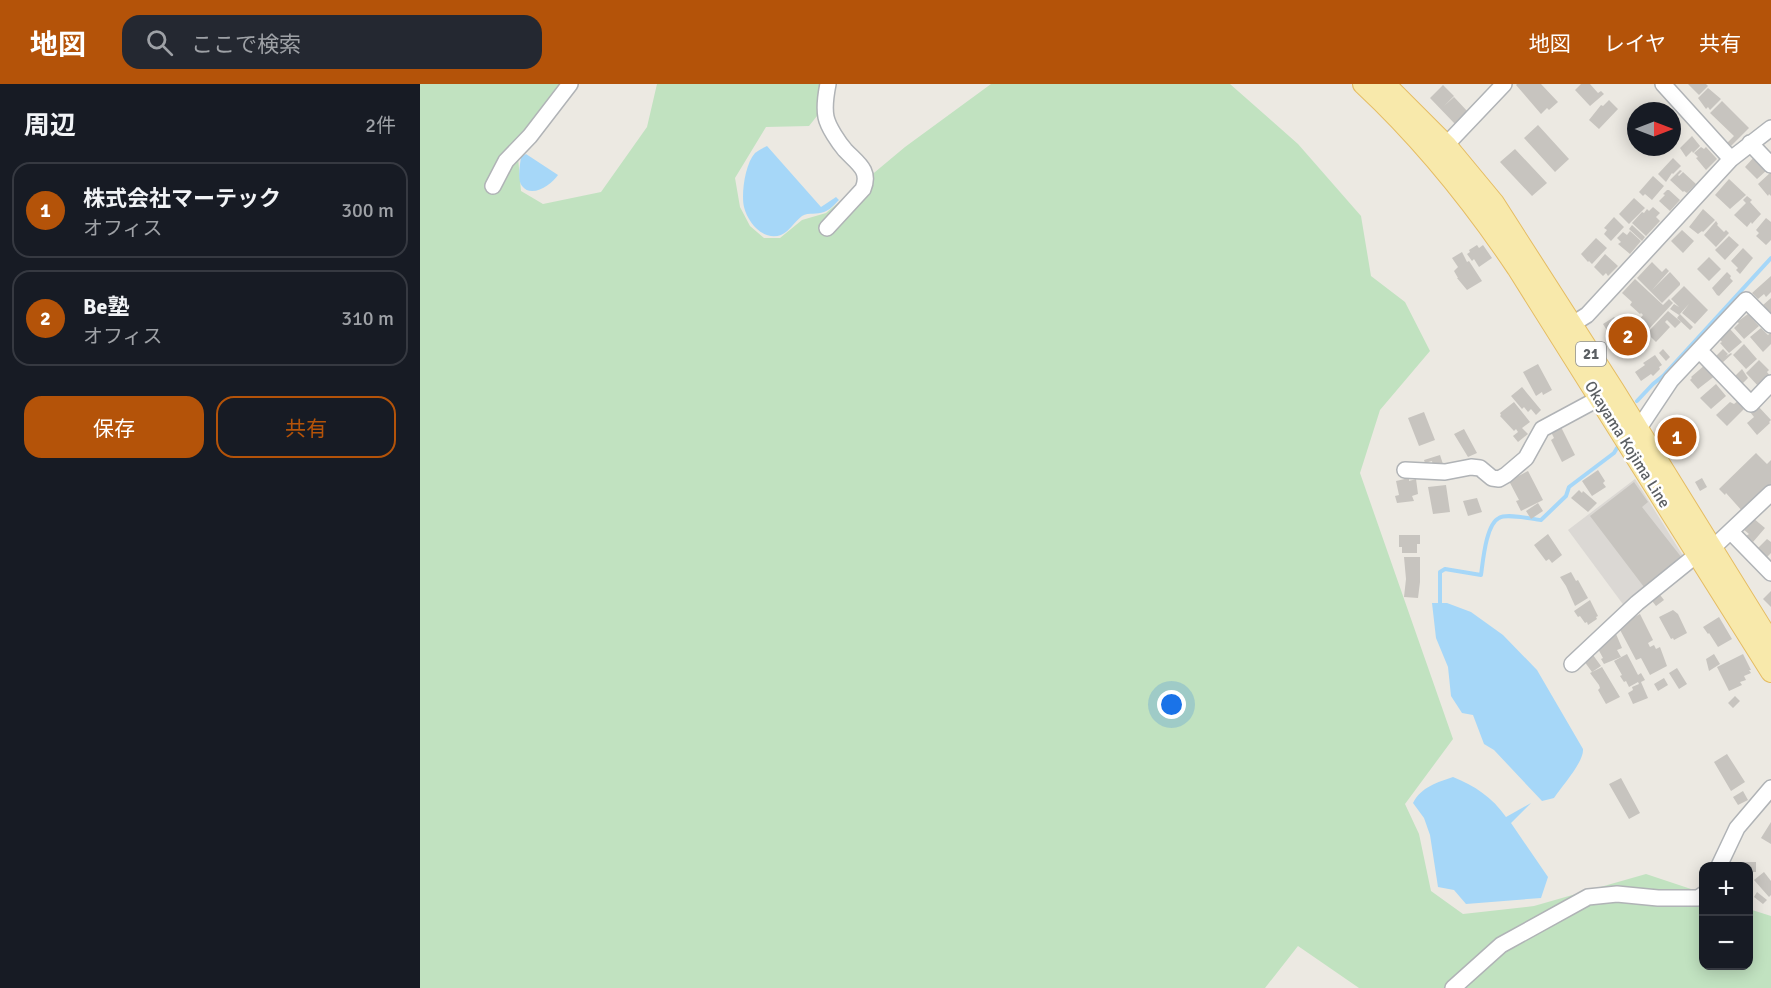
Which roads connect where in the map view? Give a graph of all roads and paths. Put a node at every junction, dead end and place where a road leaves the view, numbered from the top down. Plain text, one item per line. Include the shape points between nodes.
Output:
1 (570, 84) edge
2 (828, 84) edge
3 (1363, 84) edge
4 (1385, 84) edge
5 (1504, 84) edge
6 (1663, 84) edge
7 (1771, 128) edge
8 (1750, 143) junction
9 (1446, 145) junction
10 (1731, 159) junction
11 (1771, 165) edge
12 (493, 186) dead end
13 (828, 228) dead end
14 (1771, 325) edge
15 (1565, 329) junction
16 (1699, 350) junction
17 (1771, 383) edge
18 (1606, 394) junction
19 (1629, 431) junction
20 (1404, 470) dead end
21 (1771, 493) edge
22 (1731, 532) junction
23 (1704, 551) junction
24 (1771, 573) edge
25 (1771, 643) edge
26 (1572, 664) dead end
27 (1771, 672) edge
28 (1771, 788) edge
29 (1721, 862) edge
30 (1699, 897) edge
31 (1453, 988) edge

1 - 12 street via 506,161
2 - 13 street via 826,119 862,169 866,183
3 - 15 main road, Okayama Kojima Line / 21 via 1416,136 1465,195
4 - 9 main road, Okayama Kojima Line / 21
5 - 9 street
6 - 10 street
7 - 8 street
8 - 10 street
8 - 11 street
9 - 15 main road, Okayama Kojima Line / 21 via 1494,203
10 - 15 street via 1587,315
14 - 16 street via 1746,300
15 - 18 main road, Okayama Kojima Line / 21
16 - 17 street via 1751,404
16 - 19 street via 1671,380 1643,422
18 - 19 main road, Okayama Kojima Line / 21
18 - 20 street via 1542,429 1526,458 1499,479 1471,467 1445,472
19 - 23 main road, Okayama Kojima Line / 21
21 - 22 street
22 - 23 street
22 - 24 street
23 - 25 main road, Okayama Kojima Line / 21
23 - 26 street via 1637,603
23 - 27 main road, Okayama Kojima Line / 21
28 - 29 street via 1737,828
30 - 31 street via 1617,894 1588,897 1501,945

